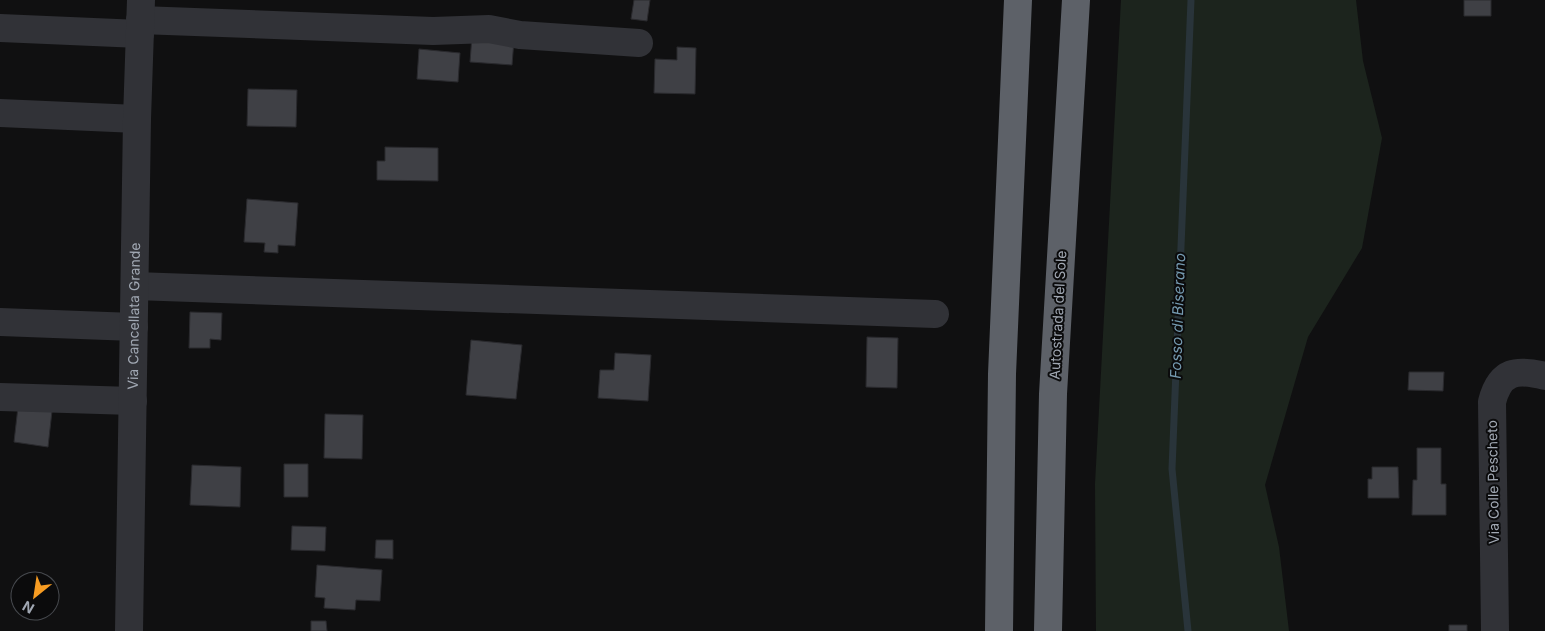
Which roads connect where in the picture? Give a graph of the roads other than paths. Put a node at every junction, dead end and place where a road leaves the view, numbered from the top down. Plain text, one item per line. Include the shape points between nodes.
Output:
1 (1018, 0) edge
2 (1076, 0) edge
3 (140, 18) edge
4 (0, 28) edge
5 (639, 43) dead end
6 (0, 113) edge
7 (137, 119) junction
8 (134, 286) junction
9 (935, 314) dead end
10 (0, 322) edge
11 (134, 327) junction
12 (1545, 376) edge
13 (0, 397) edge
14 (133, 402) junction
15 (129, 631) edge
16 (998, 631) edge
17 (1048, 631) edge
18 (1495, 631) edge

1 - 16 highway via 1002,374
2 - 17 highway, Autostrada del Sole via 1053,394
3 - 4 street
3 - 5 street via 433,31 489,29 520,35
3 - 7 street, Via Cancellata Grande
6 - 7 street
7 - 8 street, Via Cancellata Grande
8 - 9 street
8 - 11 street, Via Cancellata Grande
10 - 11 street
11 - 14 street, Via Cancellata Grande
12 - 18 street, Via Colle Pescheto via 1528,372 1511,374 1501,382 1492,402
13 - 14 street
14 - 15 street, Via Cancellata Grande

